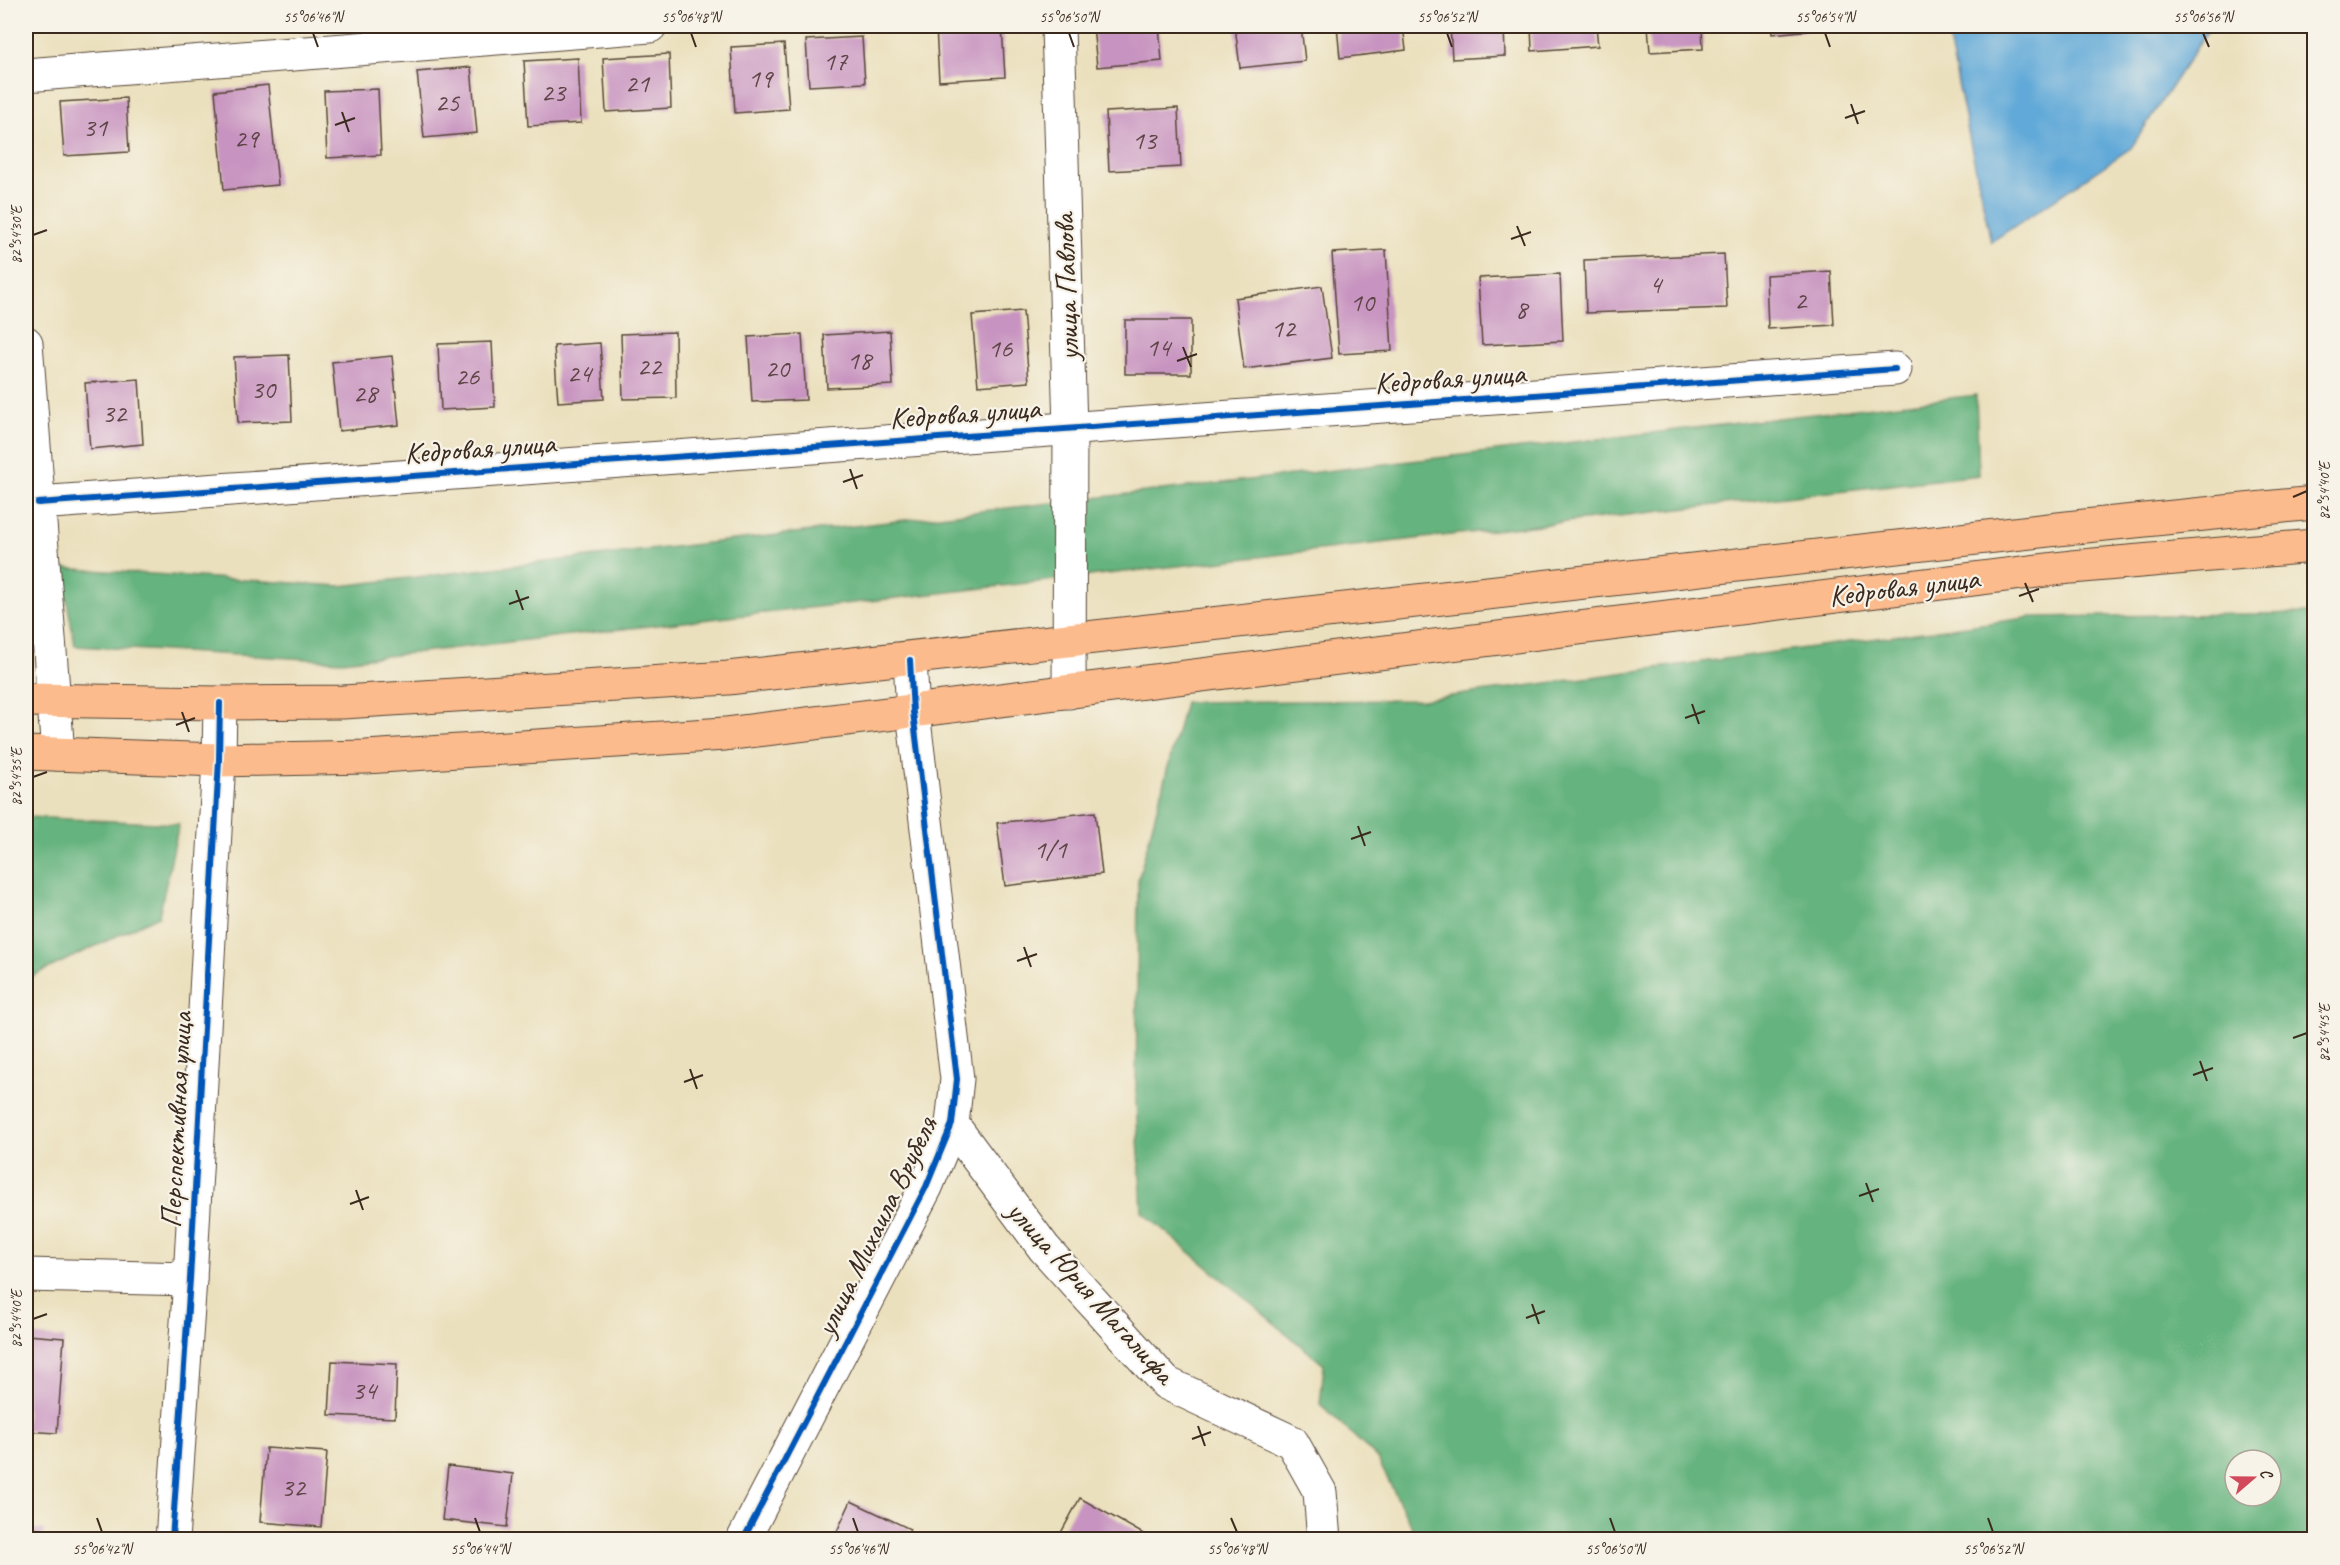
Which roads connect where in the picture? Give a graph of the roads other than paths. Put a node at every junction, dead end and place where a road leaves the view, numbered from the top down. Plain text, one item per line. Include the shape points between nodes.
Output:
1 (650, 26) edge
2 (1058, 26) edge
3 (26, 75) edge
4 (26, 343) edge
5 (1895, 369) dead end
6 (1070, 428) junction
7 (38, 503) junction
8 (2314, 503) edge
9 (2314, 546) edge
10 (1070, 640) junction
11 (910, 660) junction
12 (1069, 692) junction
13 (40, 700) edge
14 (220, 703) junction
15 (913, 712) junction
16 (26, 753) edge
17 (58, 754) junction
18 (219, 759) junction
19 (952, 1124) junction
20 (26, 1275) edge
21 (190, 1280) junction
22 (172, 1539) edge
23 (743, 1539) edge
24 (1324, 1539) edge

1 - 3 street
2 - 6 street, улица Павлова
4 - 7 street
5 - 6 street, Кедровая улица
6 - 7 street, Кедровая улица
6 - 10 street, улица Павлова
7 - 13 street
8 - 10 main road, Кедровая улица
9 - 12 main road, Кедровая улица via 2071,567
10 - 11 main road, Кедровая улица
10 - 12 street, улица Павлова
11 - 14 main road, Кедровая улица via 704,680 343,702
11 - 15 street, улица Михаила Врубеля
12 - 15 main road, Кедровая улица
13 - 14 main road, Кедровая улица
13 - 17 street
14 - 18 street, Перспективная улица
15 - 18 main road, Кедровая улица via 725,735 366,757
15 - 19 street, улица Михаила Врубеля via 957,1079
16 - 17 main road, Кедровая улица
17 - 18 main road, Кедровая улица
18 - 21 street, Перспективная улица
19 - 23 street, улица Михаила Врубеля via 926,1187
19 - 24 street, улица Юрия Магалифа via 1044,1248 1166,1383 1292,1442 1320,1492
20 - 21 street
21 - 22 street, Перспективная улица

